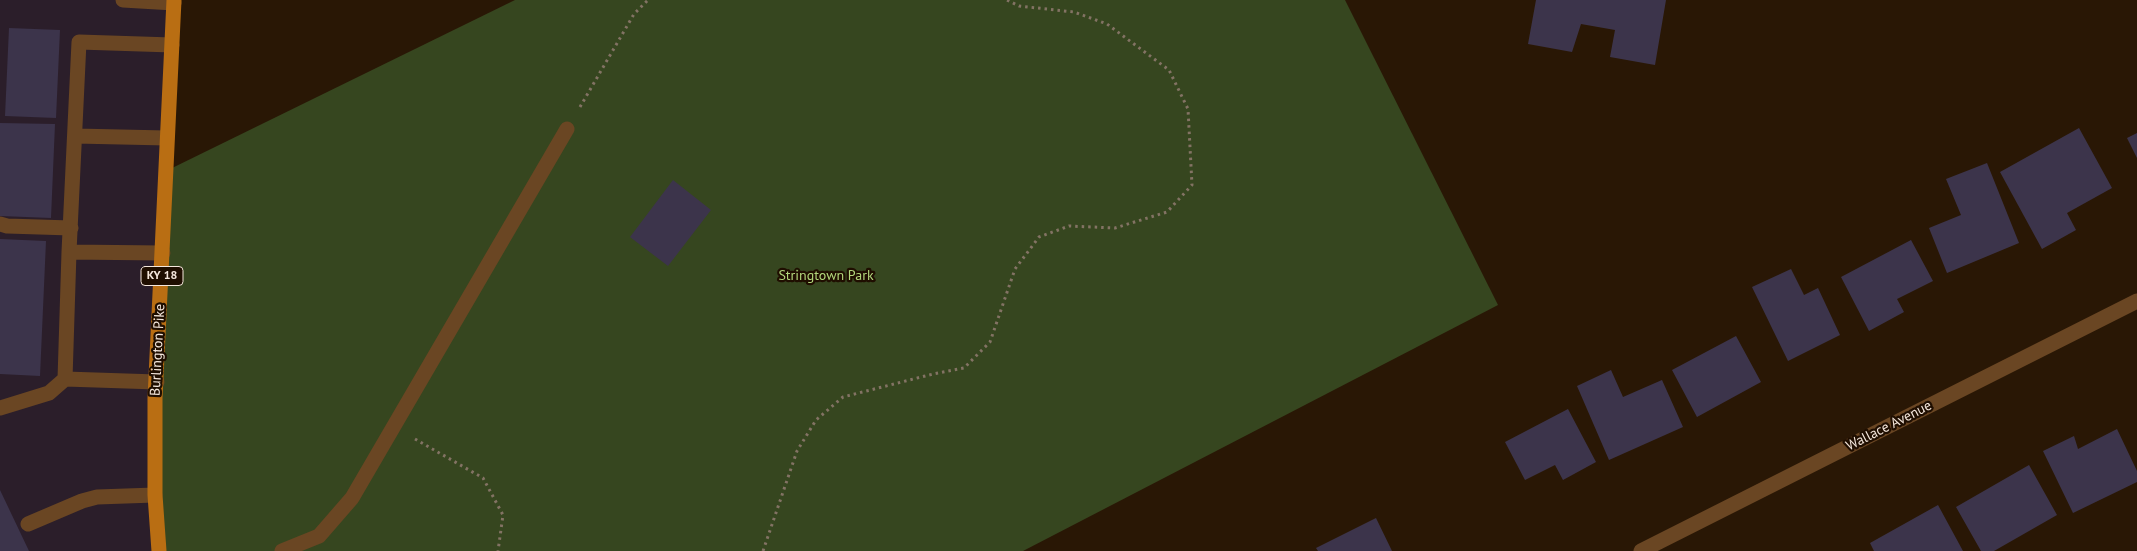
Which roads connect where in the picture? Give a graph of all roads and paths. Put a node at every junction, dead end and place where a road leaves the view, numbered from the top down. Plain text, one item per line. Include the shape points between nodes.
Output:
1 (123, 0) edge
2 (648, 0) edge
3 (1007, 0) edge
4 (174, 1) edge
5 (172, 45) junction
6 (567, 130) joint
7 (75, 136) junction
8 (167, 138) junction
9 (0, 224) edge
10 (71, 228) junction
11 (69, 252) junction
12 (162, 253) junction
13 (2137, 301) edge
14 (65, 379) junction
15 (157, 382) junction
16 (0, 408) edge
17 (394, 427) junction
18 (154, 495) junction
19 (28, 524) dead end
20 (159, 551) edge
21 (282, 551) edge
22 (498, 551) edge
23 (763, 551) edge
24 (1641, 551) edge

1 - 4 street
2 - 6 path via 634,14
3 - 23 path via 1019,6 1074,12 1107,24 1169,70 1188,109 1192,185 1167,212 1115,228 1069,226 1039,237 1015,269 990,342 964,368 843,398 816,420 797,450
4 - 5 main road, Burlington Pike / KY 18
5 - 7 street via 79,42
5 - 8 main road, Burlington Pike / KY 18
6 - 17 street
7 - 8 street
7 - 10 street
8 - 12 main road, Burlington Pike / KY 18
9 - 10 street
10 - 11 street
11 - 12 street
11 - 14 street
12 - 15 main road, Burlington Pike / KY 18
13 - 24 street, Wallace Avenue
14 - 15 street
14 - 16 street via 49,393
15 - 18 main road, Burlington Pike / KY 18
17 - 21 street via 352,498 319,536
17 - 22 path via 483,478 503,515
18 - 19 street via 90,499
18 - 20 main road, Burlington Pike / KY 18

